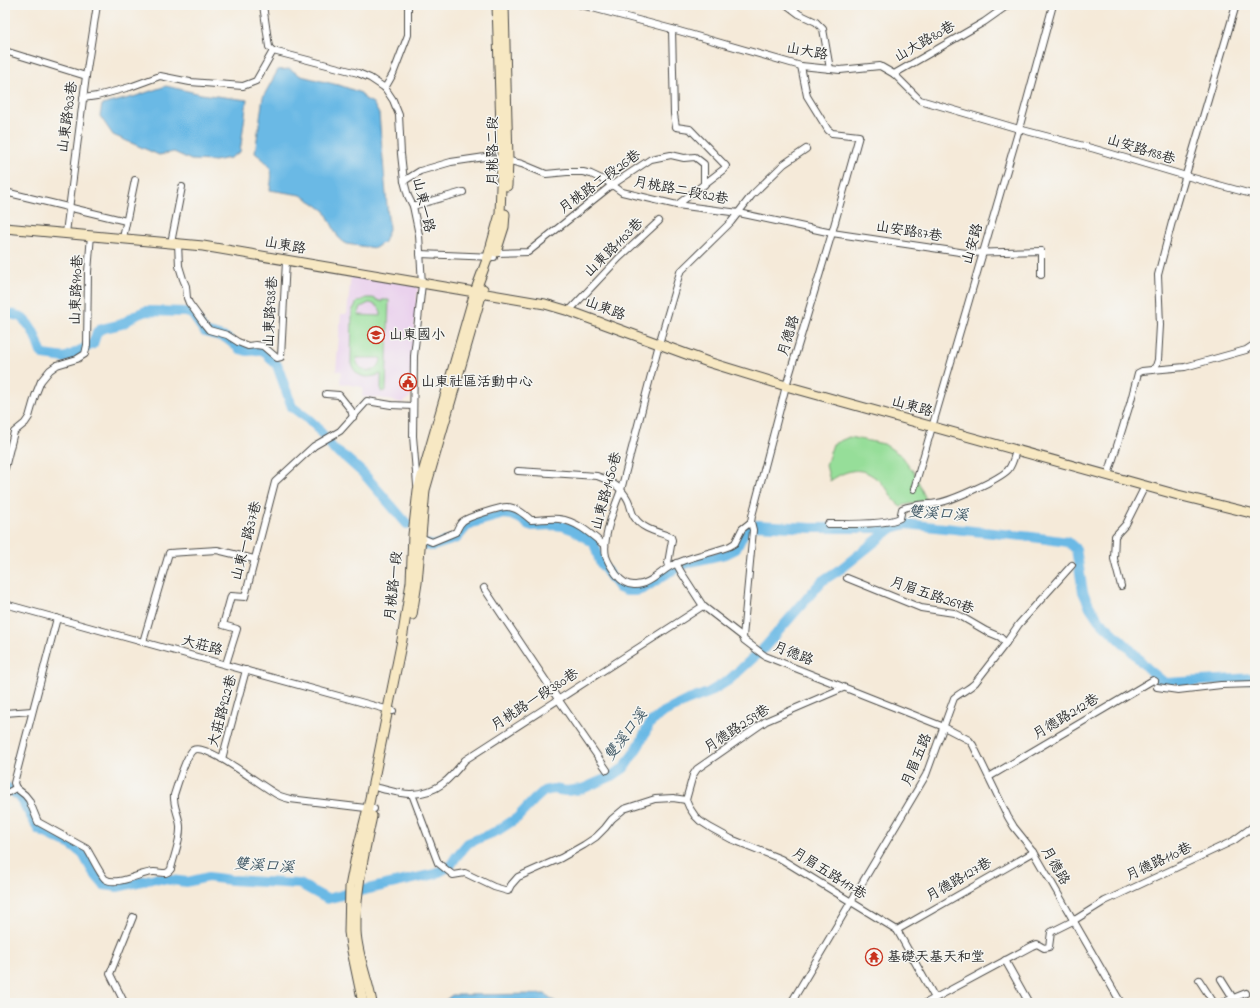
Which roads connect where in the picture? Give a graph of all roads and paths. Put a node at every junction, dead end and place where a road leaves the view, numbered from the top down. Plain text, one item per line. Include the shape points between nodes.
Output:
1 (97, 5) edge
2 (263, 5) edge
3 (408, 5) edge
4 (497, 5) edge
5 (504, 5) edge
6 (583, 5) edge
7 (787, 5) edge
8 (1008, 5) edge
9 (1053, 5) edge
10 (1236, 5) edge
11 (672, 29) junction
12 (274, 50) junction
13 (5, 51) edge
14 (801, 66) junction
15 (830, 69) junction
16 (894, 74) junction
17 (86, 76) junction
18 (385, 88) junction
19 (83, 98) junction
20 (1019, 128) junction
21 (806, 150) dead end
22 (505, 159) junction
23 (1186, 176) junction
24 (135, 180) dead end
25 (404, 181) junction
26 (612, 185) junction
27 (704, 185) junction
28 (182, 187) dead end
29 (5, 192) edge
30 (463, 192) dead end
31 (1255, 195) edge
32 (677, 205) junction
33 (413, 206) junction
34 (68, 207) junction
35 (739, 213) junction
36 (126, 221) junction
37 (659, 221) dead end
38 (5, 228) edge
39 (832, 232) junction
40 (66, 233) junction
41 (91, 235) junction
42 (123, 238) junction
43 (174, 243) junction
44 (983, 252) junction
45 (420, 254) junction
46 (492, 256) junction
47 (286, 261) junction
48 (1041, 275) dead end
49 (422, 284) junction
50 (479, 293) junction
51 (569, 311) junction
52 (659, 344) junction
53 (1255, 344) edge
54 (1152, 370) junction
55 (786, 386) junction
56 (326, 394) dead end
57 (413, 406) junction
58 (353, 417) junction
59 (932, 427) junction
60 (1016, 450) junction
61 (5, 468) edge
62 (518, 471) dead end
63 (1108, 475) junction
64 (1145, 486) junction
65 (914, 489) dead end
66 (421, 490) junction
67 (621, 490) junction
68 (1255, 514) edge
69 (751, 522) junction
70 (828, 524) dead end
71 (420, 537) junction
72 (605, 546) junction
73 (254, 559) junction
74 (676, 563) junction
75 (1072, 565) dead end
76 (670, 566) junction
77 (847, 578) dead end
78 (1121, 586) dead end
79 (484, 588) dead end
80 (5, 604) edge
81 (703, 606) junction
82 (57, 618) junction
83 (742, 636) junction
84 (404, 641) junction
85 (143, 642) junction
86 (1006, 643) junction
87 (226, 664) junction
88 (246, 670) junction
89 (1255, 684) edge
90 (843, 688) junction
91 (558, 700) junction
92 (390, 710) junction
93 (32, 711) junction
94 (5, 713) edge
95 (944, 727) junction
96 (222, 759) junction
97 (607, 770) dead end
98 (989, 777) junction
99 (16, 788) junction
100 (378, 788) junction
101 (6, 793) edge
102 (412, 794) junction
103 (686, 800) junction
104 (371, 809) junction
105 (1255, 825) edge
106 (1034, 852) junction
107 (354, 898) junction
108 (852, 902) junction
109 (133, 917) dead end
110 (1073, 921) junction
111 (897, 930) junction
112 (1005, 960) junction
113 (364, 971) junction
114 (358, 979) junction
115 (1221, 979) dead end
116 (1200, 980) dead end
117 (1246, 993) dead end
118 (935, 998) junction
119 (1233, 998) junction
120 (122, 1003) edge
121 (363, 1003) edge
122 (372, 1003) edge
123 (792, 1003) edge
124 (926, 1003) edge
125 (1029, 1003) edge
126 (1121, 1003) edge
127 (1214, 1003) edge
128 (1221, 1003) edge

1 - 17 street, 山東路903巷
2 - 12 street via 269,46
3 - 18 street via 408,35
4 - 22 street, 月桃路二段
5 - 22 street, 月桃路二段
6 - 11 street, 山大路
7 - 15 street via 798,14 816,22 822,29
8 - 16 street, 山大路80巷 via 984,22
9 - 20 street, 山安路
10 - 23 street
11 - 14 street, 山大路
11 - 27 street via 676,127 690,129 726,166
12 - 18 street, 山東一路 via 358,73
12 - 19 street via 256,81 243,86 190,82 160,76 130,87
13 - 17 street
14 - 15 street, 山大路
14 - 39 street, 月德路 via 807,96 828,130 832,133 859,136
15 - 16 street, 山大路 via 880,66
16 - 20 street, 山大路 via 920,100
17 - 19 street, 山東路903巷
18 - 25 street, 山東一路 via 399,115
19 - 34 street, 山東路903巷
20 - 23 street, 山安路188巷
20 - 44 street, 山安路
21 - 35 street, 山東路1450巷 via 784,164 752,195
22 - 25 street, 月桃路二段82巷 via 485,157 452,162 420,171
22 - 26 street, 月桃路二段82巷 via 546,174 583,172
22 - 46 street, 月桃路二段 via 506,213 504,227
23 - 31 street, 山安路188巷
23 - 54 street via 1158,275 1158,360
24 - 36 street
25 - 33 street, 山東一路
26 - 27 street, 月桃路二段26巷 via 651,159 671,155 695,157 704,164
26 - 32 street, 月桃路二段82巷 via 622,192
26 - 46 street, 月桃路二段26巷 via 528,252
27 - 32 street
28 - 43 street
29 - 34 street
30 - 33 street
32 - 35 street, 月桃路二段82巷
33 - 45 street, 山東一路
34 - 36 street
34 - 40 street, 山東路903巷
35 - 39 street, 月桃路二段82巷
35 - 52 street, 山東路1450巷 via 680,272
36 - 42 street
37 - 51 street, 山東路1103巷 via 619,258
38 - 40 street, 山東路
39 - 44 street, 山安路87巷 via 966,253
39 - 55 street, 月德路
40 - 41 street, 山東路
41 - 42 street, 山東路
41 - 61 street, 山東路910巷 via 85,354 57,365 41,381 29,417 14,432
42 - 43 street, 山東路
43 - 47 street, 山東路
43 - 47 street, 山東路938巷 via 189,303 209,330 227,335 248,346 263,346 277,358 281,357
44 - 48 street, 山安路87巷 via 1041,251
44 - 59 street, 山安路
45 - 46 street, 月桃路二段26巷
45 - 49 street, 山東一路
46 - 50 street, 月桃路二段
47 - 49 street, 山東路
49 - 50 street, 山東路
49 - 57 street, 山東一路 via 414,356
50 - 51 street, 山東路 via 545,304
50 - 66 street, 月桃路一段
51 - 52 street, 山東路
52 - 55 street, 山東路
52 - 67 street, 山東路1450巷
53 - 54 street via 1246,350 1185,367
54 - 63 street via 1138,373
55 - 59 street, 山東路
55 - 69 street, 月德路
56 - 58 street via 339,395 351,410
57 - 58 street via 367,401
57 - 66 street, 山東一路 via 413,436
58 - 73 street, 山東一路37巷 via 340,431 314,446 276,482
59 - 60 street, 山東路
59 - 65 street, 山安路
60 - 63 street, 山東路
60 - 70 street via 1009,468 1003,474 984,485 940,502 902,508 900,518 896,520
62 - 67 street via 602,477
63 - 64 street, 山東路
64 - 68 street, 山東路
64 - 78 street via 1126,524 1115,536 1114,559
66 - 71 street, 月桃路一段
66 - 84 street, 月桃路一段 via 413,534 411,582
67 - 72 street, 山東路1450巷 via 614,507
67 - 76 street via 635,518 653,531 671,538 668,563
69 - 74 street, 山東路1450巷 via 742,529 735,543 730,546
69 - 83 street, 月德路 via 753,530
71 - 72 street via 432,542 456,532 459,525 468,517 506,507 516,509 531,520 560,519 576,524
71 - 84 street, 月桃路一段 via 417,583
72 - 76 street, 山東路1450巷 via 608,563 620,580 627,584 643,584
73 - 85 street via 217,550 169,553
73 - 87 street, 山東一路37巷 via 245,598 231,596 223,625 237,629
74 - 76 street, 山東路1450巷
74 - 81 street
75 - 86 street, 月眉五路 via 1019,624
77 - 86 street, 月眉五路269巷 via 921,608 962,616
79 - 91 street
80 - 82 street, 大莊路
81 - 83 street
81 - 91 street, 月桃路一段380巷
82 - 85 street, 大莊路
82 - 93 street
83 - 90 street, 月德路 via 765,656
84 - 92 street, 月桃路一段
85 - 87 street, 大莊路
86 - 95 street, 月眉五路 via 975,683 954,698
87 - 88 street, 大莊路
88 - 92 street, 大莊路
88 - 96 street, 大莊路922巷
89 - 98 street, 月德路212巷 via 1178,690 1156,684 1153,680
90 - 95 street, 月德路
90 - 103 street, 月德路259巷 via 766,721 701,766 693,775
91 - 97 street
91 - 102 street, 月桃路一段380巷 via 465,760 450,779 434,790
92 - 100 street, 月桃路一段
92 - 104 street, 月桃路一段
93 - 94 street
93 - 99 street via 14,783
95 - 98 street, 月德路 via 969,740
95 - 108 street, 月眉五路 via 926,775
96 - 99 street via 198,749 193,750 188,756 174,795 180,834 171,869 165,874 149,872 124,880 109,881 104,878 86,849 38,822 25,795
96 - 104 street via 278,795 290,799
98 - 106 street, 月德路 via 1011,822
99 - 101 street
100 - 102 street, 月桃路一段380巷
100 - 104 street, 月桃路一段
102 - 103 street via 438,863 453,876 465,873 508,891 518,877 568,854 596,837 624,809 655,799
103 - 108 street, 月眉五路117巷 via 695,816 711,828 731,839 782,859
104 - 107 street, 月桃路一段 via 356,856
105 - 110 street, 月德路110巷 via 1233,841 1105,901
106 - 110 street, 月德路
106 - 111 street, 月德路127巷
107 - 113 street via 356,932
107 - 114 street via 349,932
108 - 111 street, 月眉五路117巷
108 - 123 street, 月眉五路
109 - 120 street via 110,974 124,1002
110 - 112 street, 月德路110巷 via 1051,932 1048,948 1037,944
110 - 126 street, 月德路
111 - 118 street, 月眉五路117巷
112 - 118 street
112 - 125 street
113 - 114 street
113 - 122 street
114 - 121 street
115 - 119 street
116 - 127 street
117 - 119 street
118 - 124 street
119 - 128 street

